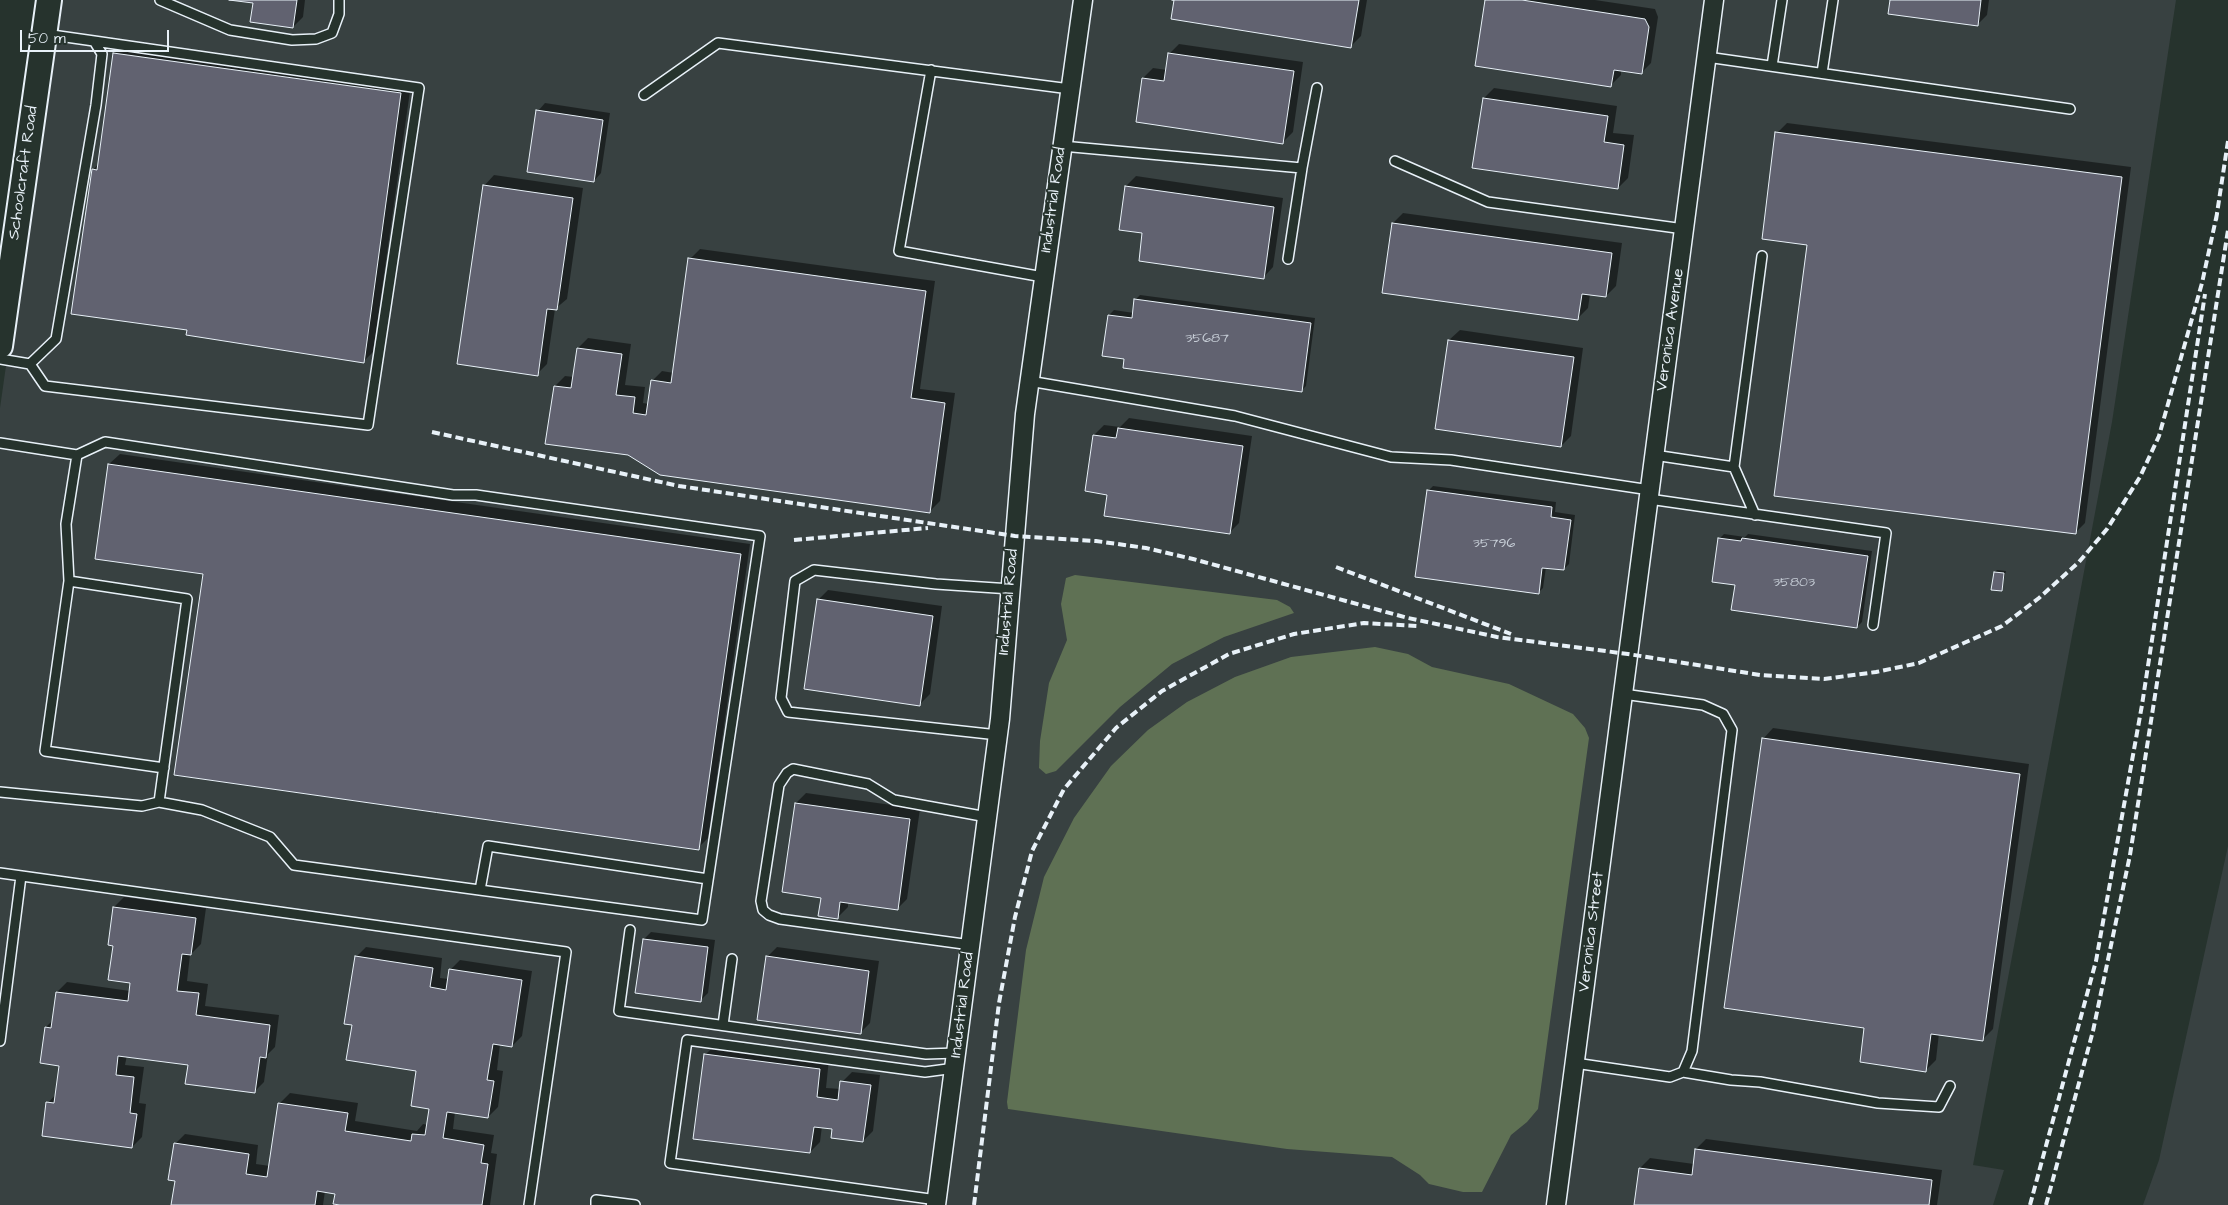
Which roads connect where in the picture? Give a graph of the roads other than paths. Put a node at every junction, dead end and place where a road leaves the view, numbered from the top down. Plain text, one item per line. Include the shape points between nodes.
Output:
1 (49, 0) edge
2 (160, 0) edge
3 (339, 0) edge
4 (1083, 0) edge
5 (1712, 0) edge
6 (1782, 0) edge
7 (1833, 0) edge
8 (44, 34) junction
9 (94, 41) junction
10 (1706, 57) junction
11 (1772, 66) junction
12 (931, 70) junction
13 (1822, 73) junction
14 (1317, 88) dead end
15 (1070, 89) junction
16 (644, 95) dead end
17 (2070, 109) dead end
18 (1062, 146) junction
19 (1395, 161) dead end
20 (1302, 168) junction
21 (1684, 229) junction
22 (1762, 256) dead end
23 (1288, 259) dead end
24 (1043, 277) junction
25 (0, 346) edge
26 (0, 359) edge
27 (30, 364) junction
28 (1030, 381) junction
29 (0, 443) edge
30 (77, 455) junction
31 (1654, 455) junction
32 (1734, 468) junction
33 (1649, 495) junction
34 (1755, 515) junction
35 (69, 581) junction
36 (1011, 589) junction
37 (1873, 625) dead end
38 (1628, 659) joint
39 (1623, 694) junction
40 (998, 734) junction
41 (164, 768) junction
42 (0, 792) edge
43 (159, 802) junction
44 (987, 816) junction
45 (0, 874) edge
46 (21, 876) junction
47 (708, 879) junction
48 (480, 890) junction
49 (630, 930) dead end
50 (971, 945) junction
51 (732, 959) dead end
52 (723, 1026) junction
53 (0, 1041) edge
54 (956, 1060) junction
55 (1575, 1063) junction
56 (1683, 1072) junction
57 (1950, 1086) dead end
58 (936, 1203) edge
59 (529, 1205) edge
60 (596, 1205) edge
61 (635, 1205) edge
62 (1556, 1205) edge

1 - 8 main road, Schoolcraft Road
2 - 3 lane via 230,30 292,40 316,39 332,33 339,14
4 - 15 street, Industrial Road
5 - 10 street, Veronica Avenue
6 - 11 lane
7 - 13 lane
8 - 9 lane
8 - 25 main road, Schoolcraft Road
9 - 27 lane via 102,54 96,105 56,339
9 - 27 lane via 419,88 368,425 46,386
10 - 11 lane
10 - 21 street, Veronica Avenue
11 - 13 lane
12 - 15 lane
12 - 16 lane via 718,43
12 - 24 lane via 899,251
13 - 17 lane
14 - 20 lane
15 - 18 street, Industrial Road
18 - 20 lane
18 - 24 street, Industrial Road
19 - 21 lane via 1488,202
20 - 23 lane
21 - 31 street, Veronica Avenue
22 - 32 lane
24 - 28 street, Industrial Road
26 - 27 lane
28 - 33 lane via 1235,416 1391,457 1451,460
28 - 36 street, Industrial Road
29 - 30 lane
30 - 35 lane via 66,524
30 - 47 lane via 105,442 453,496 476,495 760,536
31 - 32 lane
31 - 33 street, Veronica Avenue
32 - 34 lane
33 - 34 lane
33 - 38 street, Veronica Avenue
34 - 37 lane via 1886,533
35 - 41 lane via 187,599
35 - 41 lane via 45,751
36 - 40 street, Industrial Road
36 - 40 lane via 814,570 795,581 781,698 788,712
38 - 39 street, Veronica Street
39 - 55 street, Veronica Street
39 - 56 lane via 1703,705 1723,714 1732,730 1692,1051
40 - 44 street, Industrial Road
41 - 43 lane
42 - 43 lane via 142,806
43 - 48 lane via 202,810 270,837 294,865
44 - 50 street, Industrial Road
44 - 50 lane via 894,800 868,784 793,769 779,785 761,901 763,910 780,919
45 - 46 lane
46 - 53 lane
46 - 59 lane via 566,952
47 - 48 lane via 702,920
47 - 48 lane via 488,846
49 - 52 lane via 620,1011
50 - 54 street, Industrial Road
51 - 52 lane
52 - 54 lane
54 - 58 street, Industrial Road
54 - 58 lane via 925,1072 687,1040 670,1163
55 - 56 lane via 1670,1077
55 - 62 street, Veronica Street
56 - 57 lane via 1878,1103 1939,1107
60 - 61 lane via 596,1200

